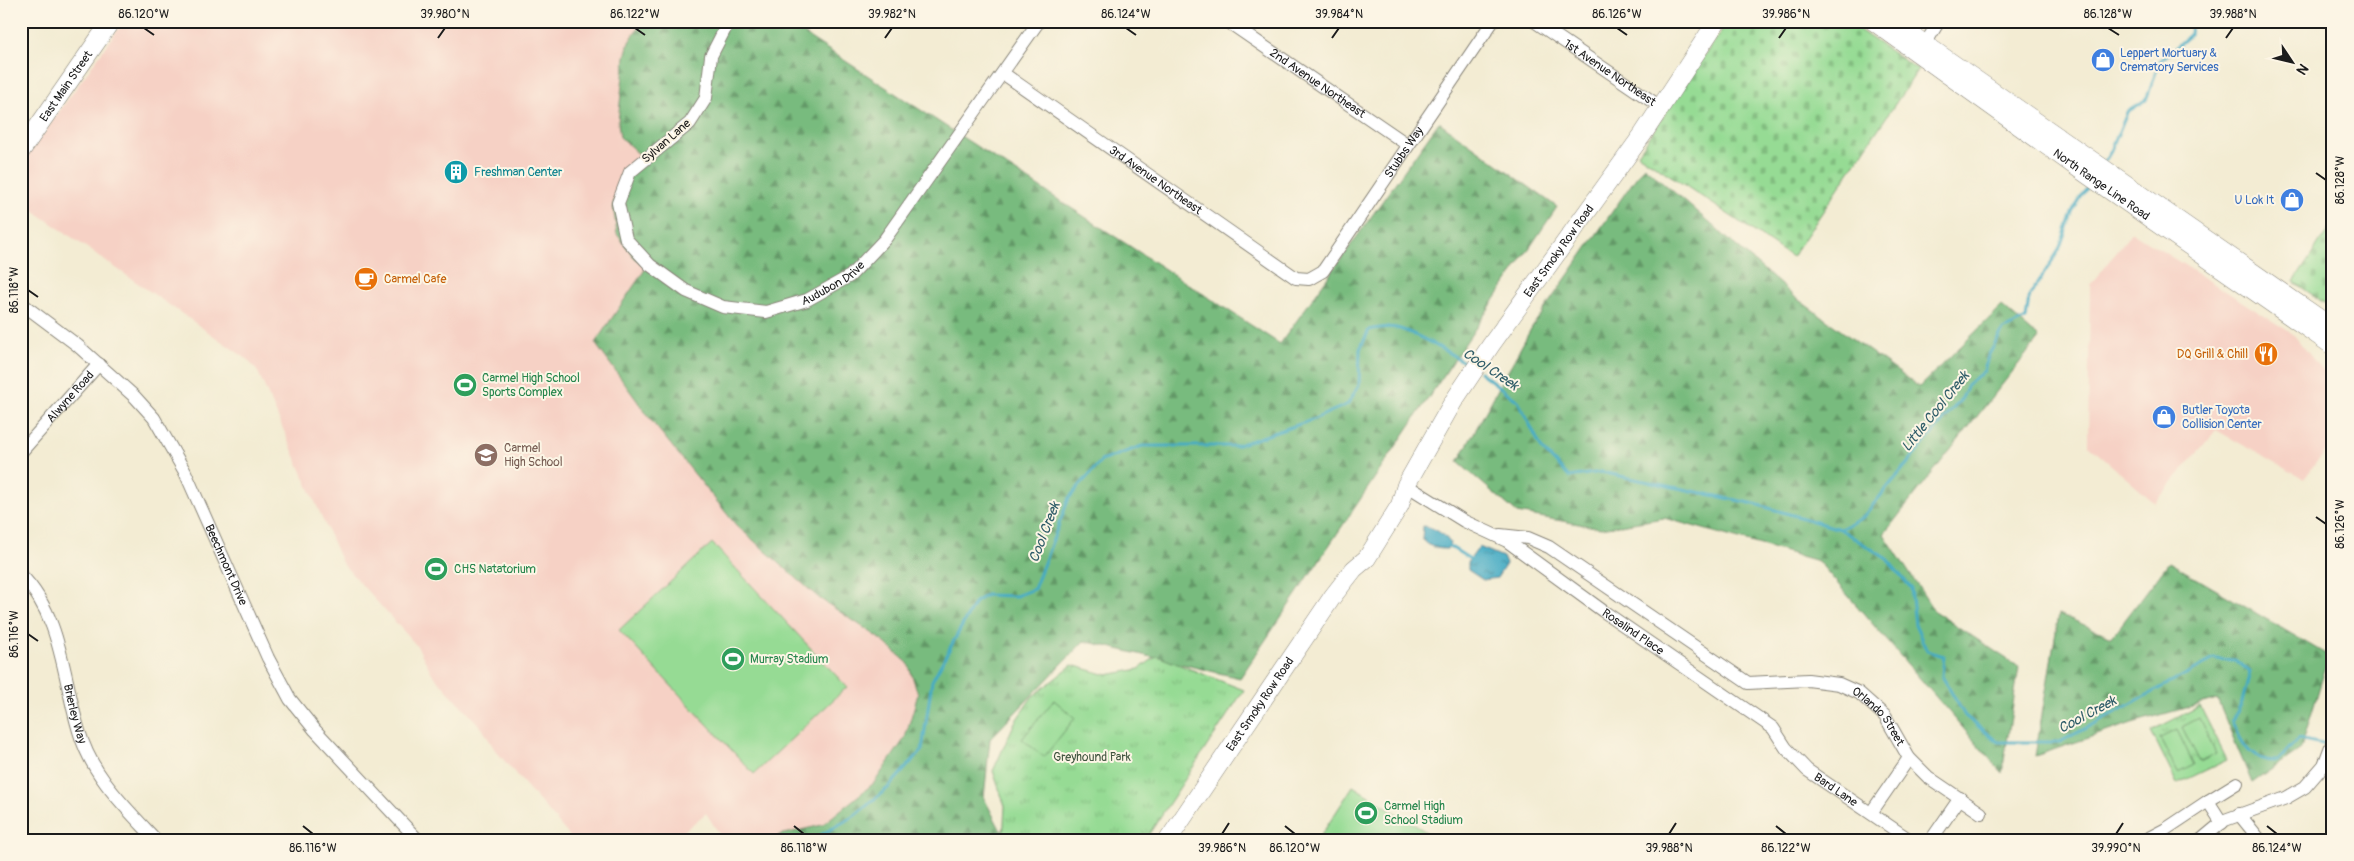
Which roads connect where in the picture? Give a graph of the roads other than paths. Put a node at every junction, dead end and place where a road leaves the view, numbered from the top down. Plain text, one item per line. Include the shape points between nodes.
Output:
1 (102, 21) edge
2 (111, 21) edge
3 (728, 21) edge
4 (1039, 21) edge
5 (1227, 21) edge
6 (1494, 21) edge
7 (1534, 21) edge
8 (1717, 21) edge
9 (1873, 21) edge
10 (1892, 21) edge
11 (1939, 21) edge
12 (1923, 48) junction
13 (1004, 74) junction
14 (1662, 108) junction
15 (21, 136) edge
16 (1408, 145) junction
17 (21, 152) edge
18 (2120, 190) junction
19 (618, 203) joint
20 (1309, 279) joint
21 (21, 304) edge
22 (2333, 328) edge
23 (2333, 346) edge
24 (99, 364) junction
25 (21, 452) edge
26 (1406, 485) junction
27 (1494, 535) junction
28 (21, 575) edge
29 (1748, 683) joint
30 (1773, 728) joint
31 (2333, 742) edge
32 (1910, 758) junction
33 (2237, 782) dead end
34 (1960, 798) junction
35 (2208, 801) junction
36 (1870, 813) junction
37 (1981, 814) dead end
38 (2239, 814) junction
39 (2222, 823) junction
40 (156, 840) edge
41 (418, 840) edge
42 (1168, 840) edge
43 (1910, 840) edge
44 (1931, 840) edge
45 (2145, 840) edge
46 (2201, 840) edge
47 (2260, 840) edge

1 - 15 main road, East Main Street
2 - 17 main road, East Main Street
3 - 19 street, Sylvan Lane via 711,56 706,98 690,123 630,172
4 - 13 street, Audubon Drive
5 - 16 street, 2nd Avenue Northeast
6 - 16 street, Stubbs Way
7 - 14 street, 1st Avenue Northeast
8 - 14 main road, East Smoky Row Road
9 - 12 main road, North Range Line Road
10 - 12 main road, North Range Line Road
11 - 12 street
12 - 18 main road, North Range Line Road
13 - 19 street, Audubon Drive via 885,239 850,276 807,300 766,312 723,307 686,290 650,265 626,239
13 - 20 street, 3rd Avenue Northeast via 1296,278
14 - 26 main road, East Smoky Row Road via 1491,345 1453,402
16 - 20 street, Stubbs Way via 1322,271
18 - 22 main road, North Range Line Road via 2143,196
18 - 23 main road, North Range Line Road
21 - 24 street, Beechmont Drive
24 - 25 street, Alwyne Road
24 - 41 street, Beechmont Drive via 135,397 168,439 186,472 268,658 290,698 315,730
26 - 27 street, Rosalind Place via 1432,503
26 - 42 main road, East Smoky Row Road via 1400,505 1367,558 1354,569
27 - 29 street, Rosalind Place via 1528,538 1549,547
27 - 30 street, Rosalind Place
28 - 40 street, Brierley Way via 47,612 79,732 89,757 116,798
29 - 32 street, Orlando Street via 1808,680 1839,684 1859,693 1886,716
30 - 36 street, Bard Lane via 1807,770
31 - 38 street via 2324,765 2297,793
32 - 34 street, Orlando Street via 1928,777
32 - 36 street
33 - 35 street
34 - 37 street, Orlando Street
34 - 44 street
35 - 39 street
35 - 45 street
36 - 43 street, Bard Lane
38 - 39 street
38 - 47 street
39 - 46 street

